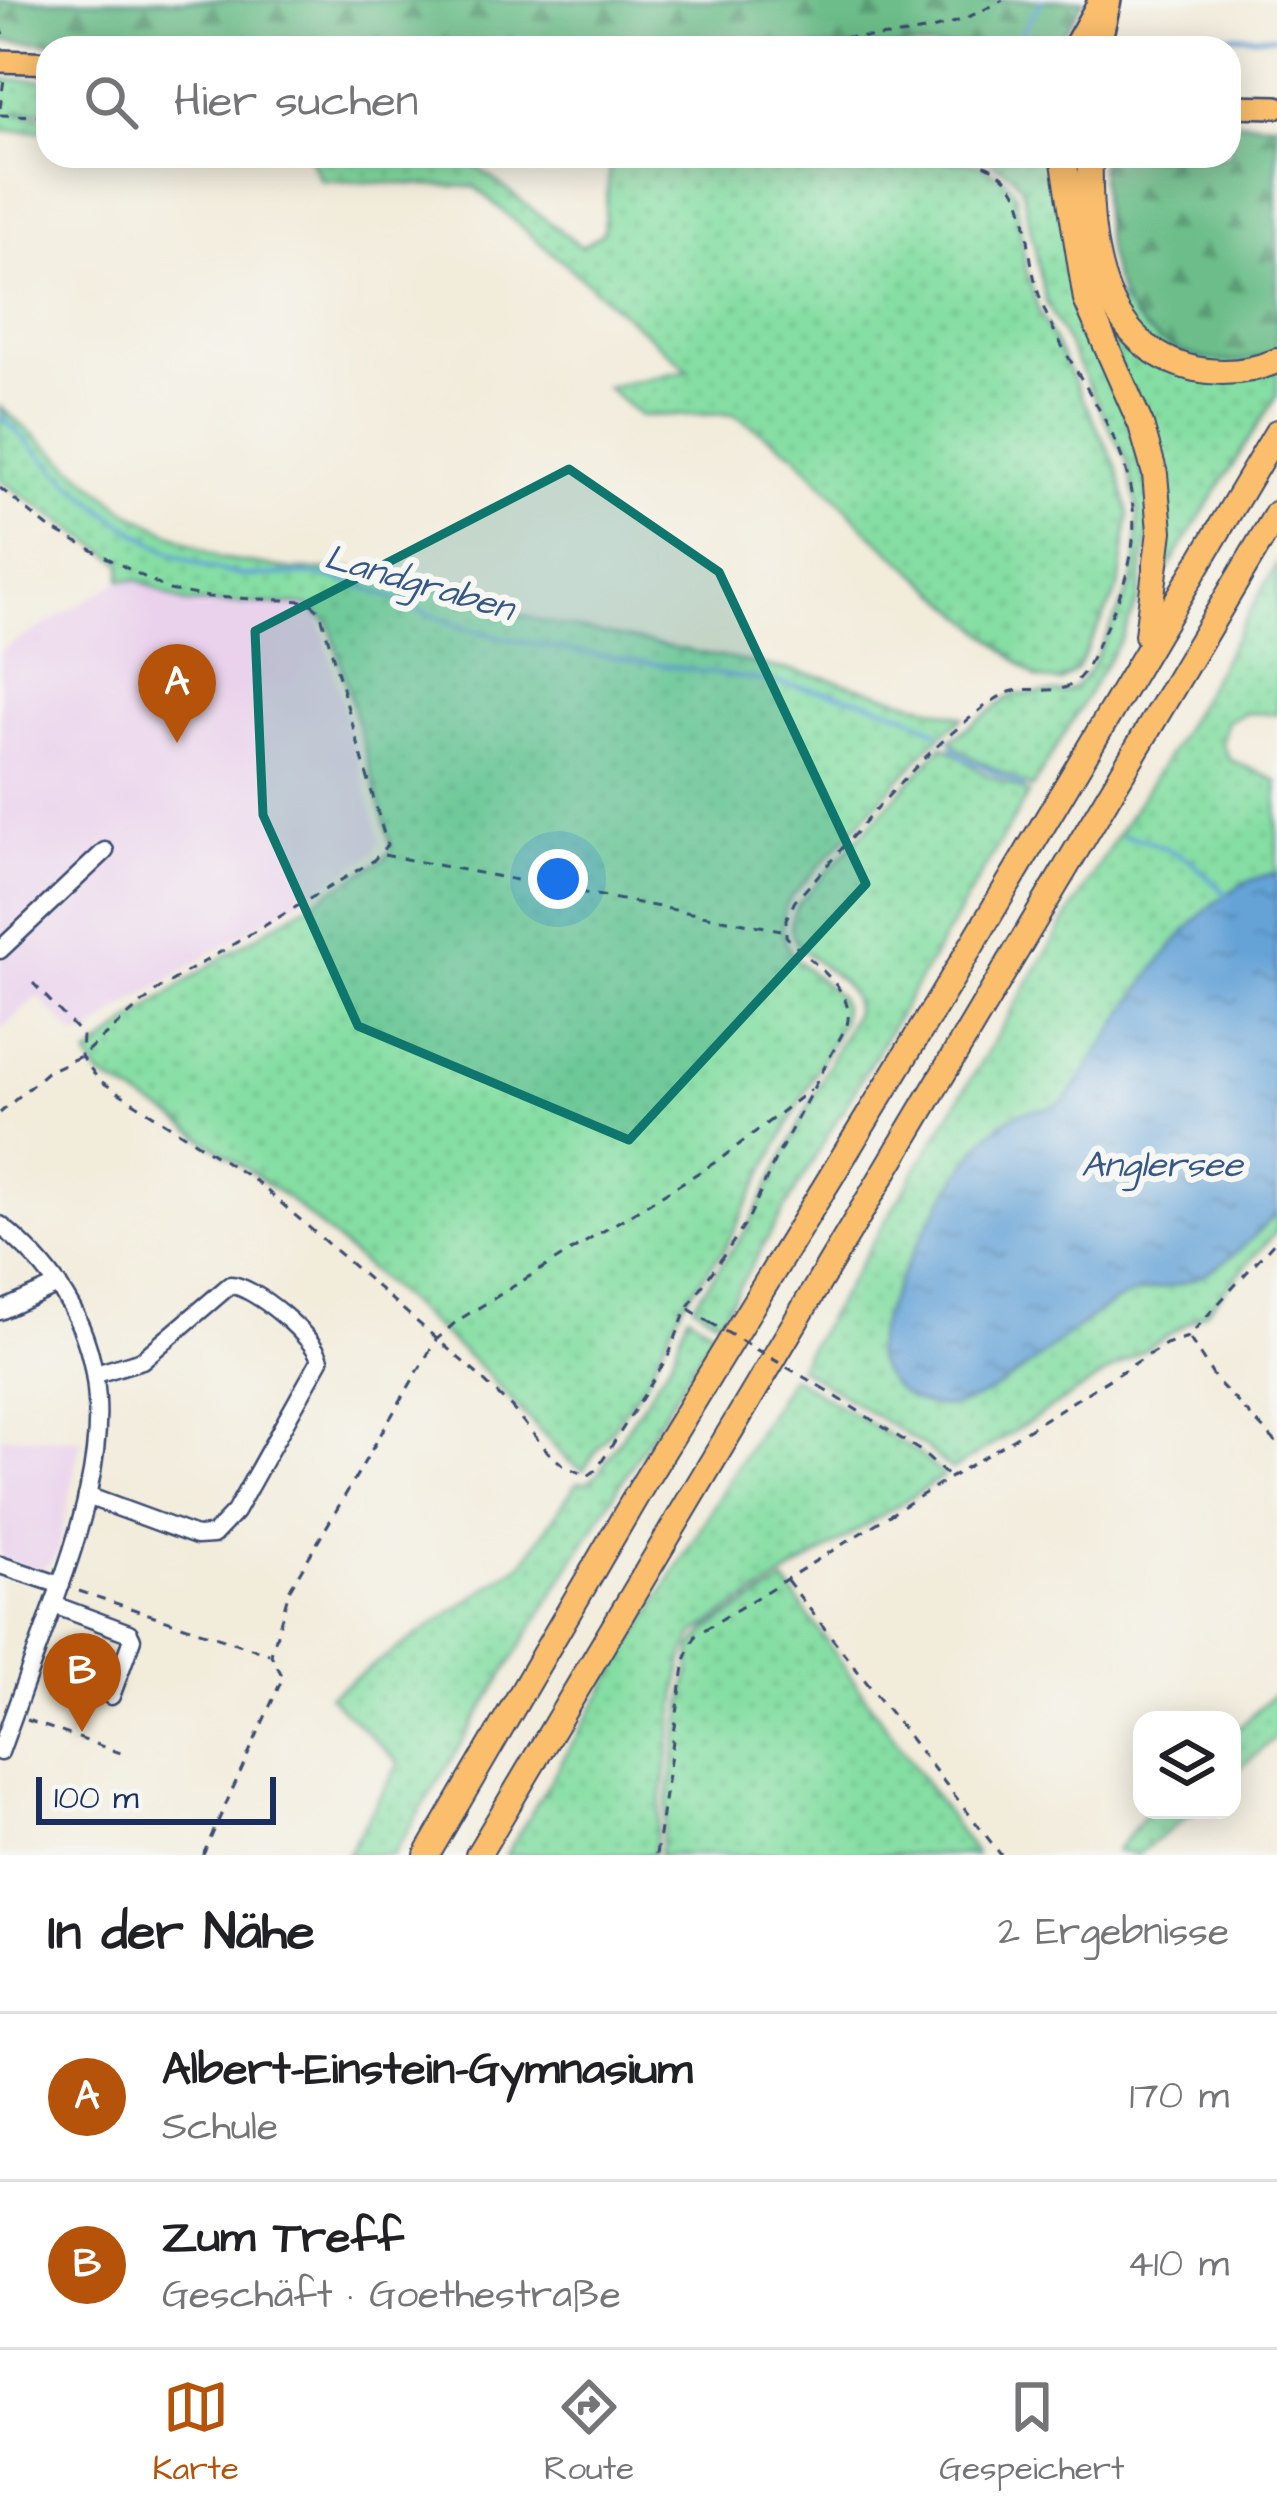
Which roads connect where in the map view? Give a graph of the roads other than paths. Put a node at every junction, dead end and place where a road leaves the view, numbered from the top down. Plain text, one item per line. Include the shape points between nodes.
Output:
1 (1100, 0) edge
2 (1110, 0) edge
3 (1080, 36) edge
4 (1103, 36) edge
5 (0, 61) edge
6 (36, 62) edge
7 (1241, 106) edge
8 (1277, 107) edge
9 (1065, 168) edge
10 (1090, 168) edge
11 (1277, 361) edge
12 (1277, 432) edge
13 (1277, 513) edge
14 (1277, 531) edge
15 (1248, 558) junction
16 (1145, 650) junction
17 (105, 851) dead end
18 (0, 950) edge
19 (0, 1225) edge
20 (58, 1285) junction
21 (0, 1312) edge
22 (96, 1374) junction
23 (87, 1496) junction
24 (0, 1564) edge
25 (61, 1585) junction
26 (53, 1605) junction
27 (111, 1696) dead end
28 (7, 1712) edge
29 (0, 1752) edge
30 (427, 1855) edge
31 (478, 1855) edge

1 - 3 main road
2 - 4 main road
5 - 6 main road, bridge
7 - 8 main road
9 - 16 highway via 1086,300 1155,474 1160,531
10 - 11 highway via 1100,272 1133,334 1164,358 1200,370 1249,371
12 - 16 highway
13 - 15 highway
14 - 15 highway
15 - 31 highway
16 - 30 highway
17 - 18 street
19 - 20 street
20 - 21 street
20 - 22 street
22 - 23 street via 99,1434
22 - 23 street via 142,1360 230,1285 251,1291 296,1328 320,1360 235,1512 213,1535
23 - 25 street
24 - 25 street
25 - 26 street
26 - 27 street via 129,1633
26 - 28 street
28 - 29 street

